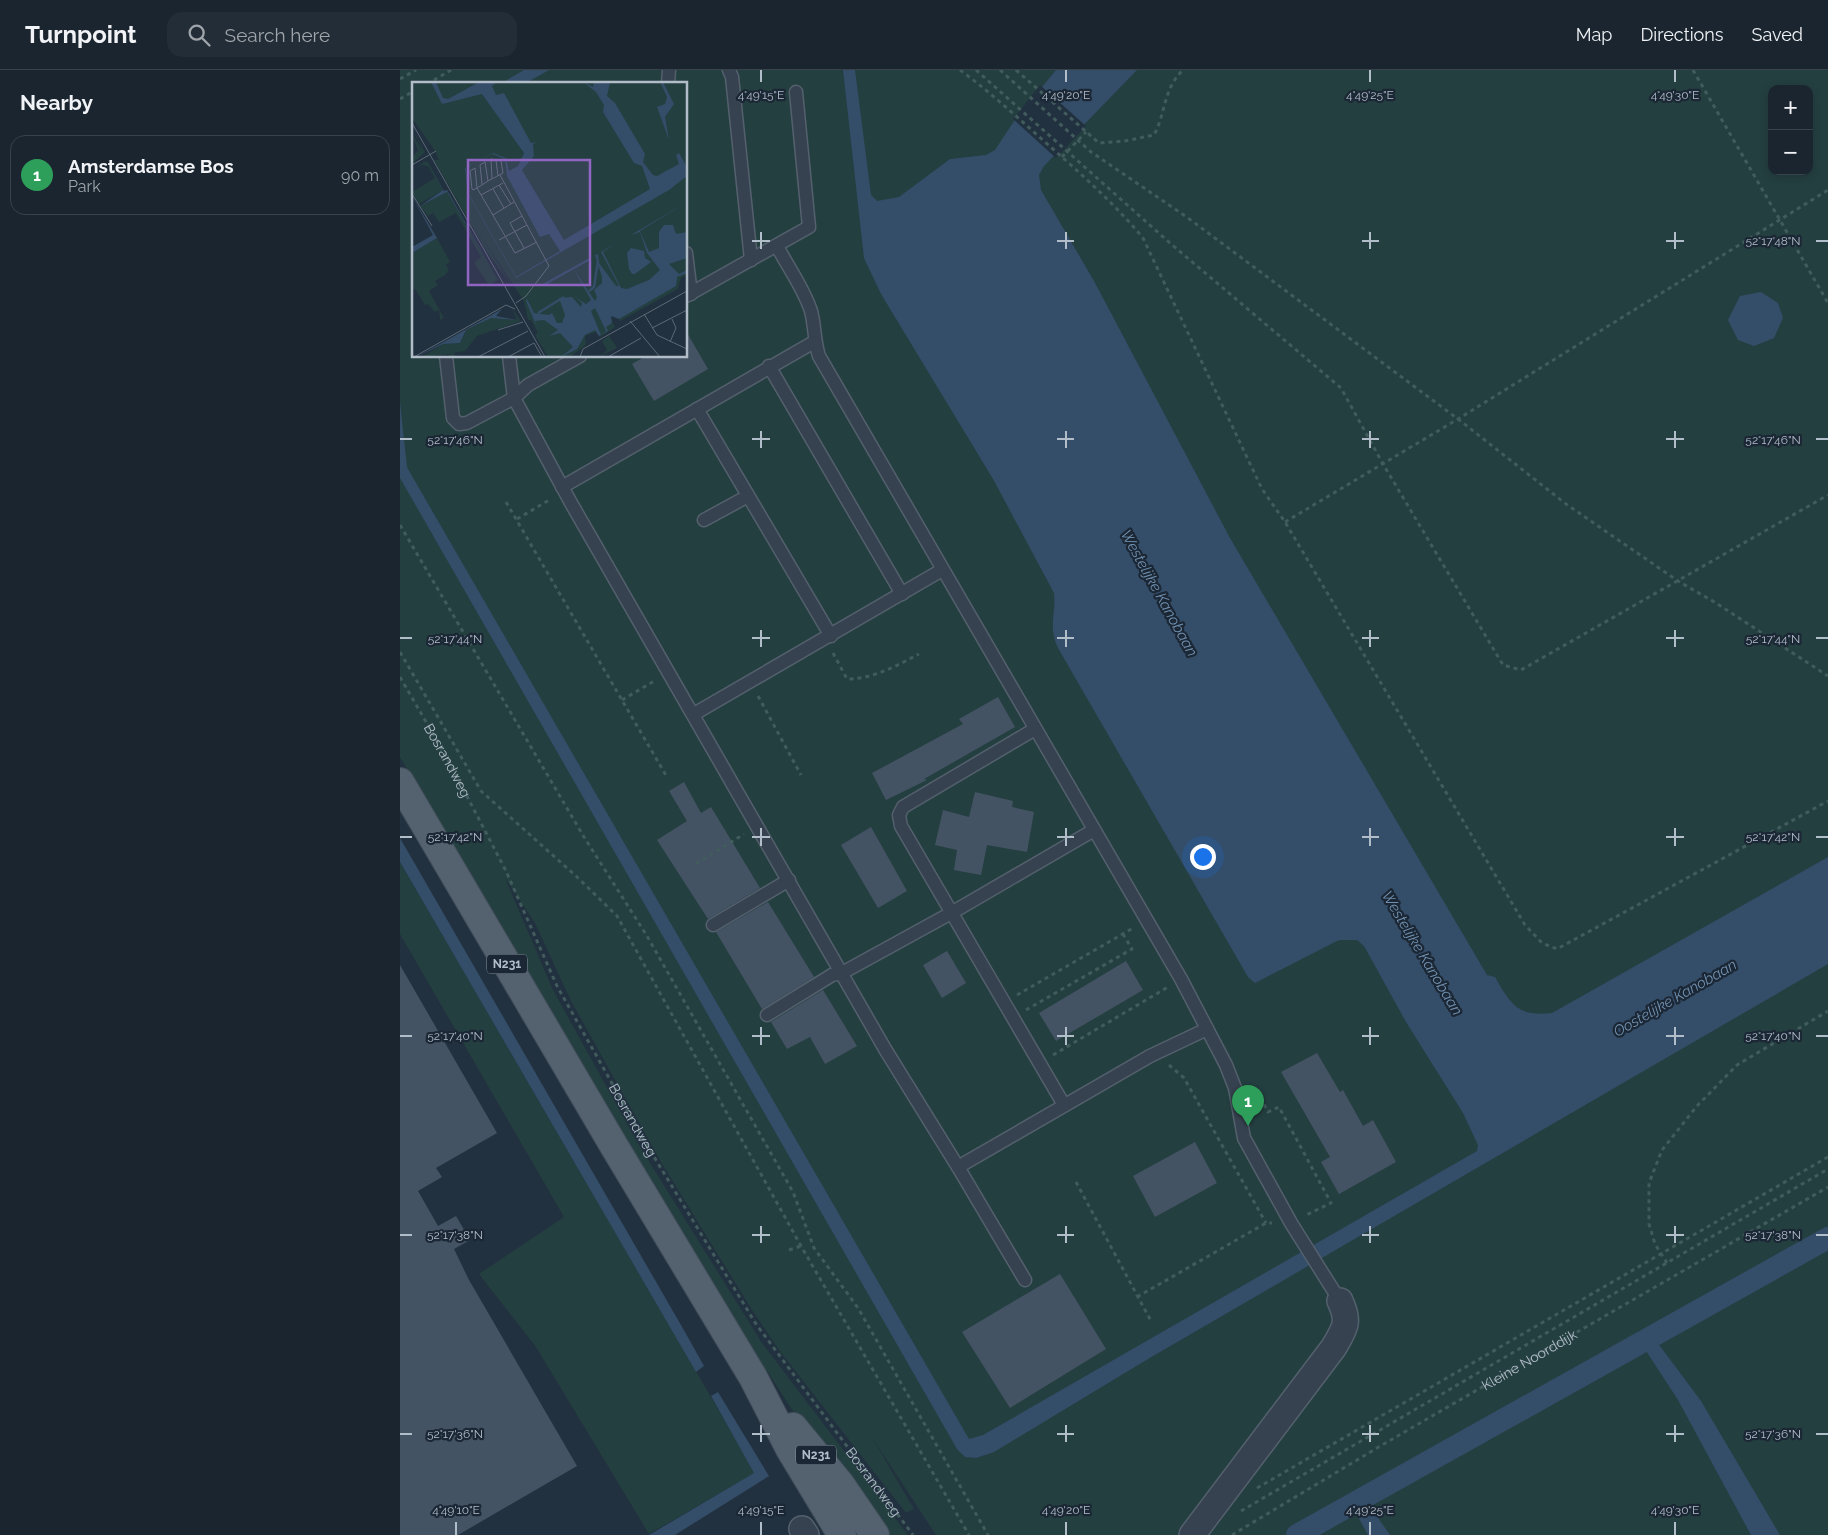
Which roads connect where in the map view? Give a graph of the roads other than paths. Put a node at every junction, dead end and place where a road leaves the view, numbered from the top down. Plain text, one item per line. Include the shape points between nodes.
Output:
1 (729, 70) edge
2 (796, 92) dead end
3 (777, 246) junction
4 (751, 260) junction
5 (688, 295) edge
6 (814, 342) junction
7 (446, 358) edge
8 (509, 358) edge
9 (575, 358) edge
10 (769, 366) junction
11 (514, 398) junction
12 (696, 409) junction
13 (562, 487) junction
14 (748, 496) junction
15 (704, 520) dead end
16 (942, 570) junction
17 (902, 594) junction
18 (828, 638) junction
19 (694, 714) junction
20 (1035, 729) junction
21 (400, 782) edge
22 (1094, 830) junction
23 (789, 880) junction
24 (953, 912) junction
25 (713, 926) dead end
26 (842, 973) junction
27 (767, 1015) dead end
28 (1207, 1028) junction
29 (1064, 1106) junction
30 (958, 1167) junction
31 (1024, 1280) dead end
32 (1340, 1301) joint
33 (753, 1377) junction
34 (842, 1535) edge
35 (875, 1535) edge
36 (1192, 1535) edge

1 - 4 lane
2 - 3 lane via 809,227
3 - 4 lane
3 - 6 lane via 810,308
4 - 5 lane
6 - 10 lane
6 - 16 lane
7 - 11 lane via 453,418 459,424 467,423
8 - 11 lane
9 - 11 lane
10 - 12 lane
10 - 17 lane
11 - 13 lane
12 - 13 lane
12 - 14 lane
13 - 19 lane
14 - 15 lane
14 - 18 lane
16 - 17 lane
16 - 20 lane
17 - 18 lane
18 - 19 lane
19 - 23 lane
20 - 22 lane
20 - 24 lane via 903,807 899,815 900,826
21 - 33 main road, Bosrandweg / N231
22 - 24 lane
22 - 28 lane
23 - 25 lane
23 - 26 lane
24 - 26 lane
24 - 29 lane
26 - 27 lane via 832,975
26 - 30 lane
28 - 29 lane via 1150,1056
28 - 32 lane via 1235,1088 1244,1138
29 - 30 lane
30 - 31 lane
32 - 36 street via 1346,1315 1345,1330
33 - 34 main road, Bosrandweg / N231 via 790,1449
33 - 35 main road, Bosrandweg / N231 via 840,1484

